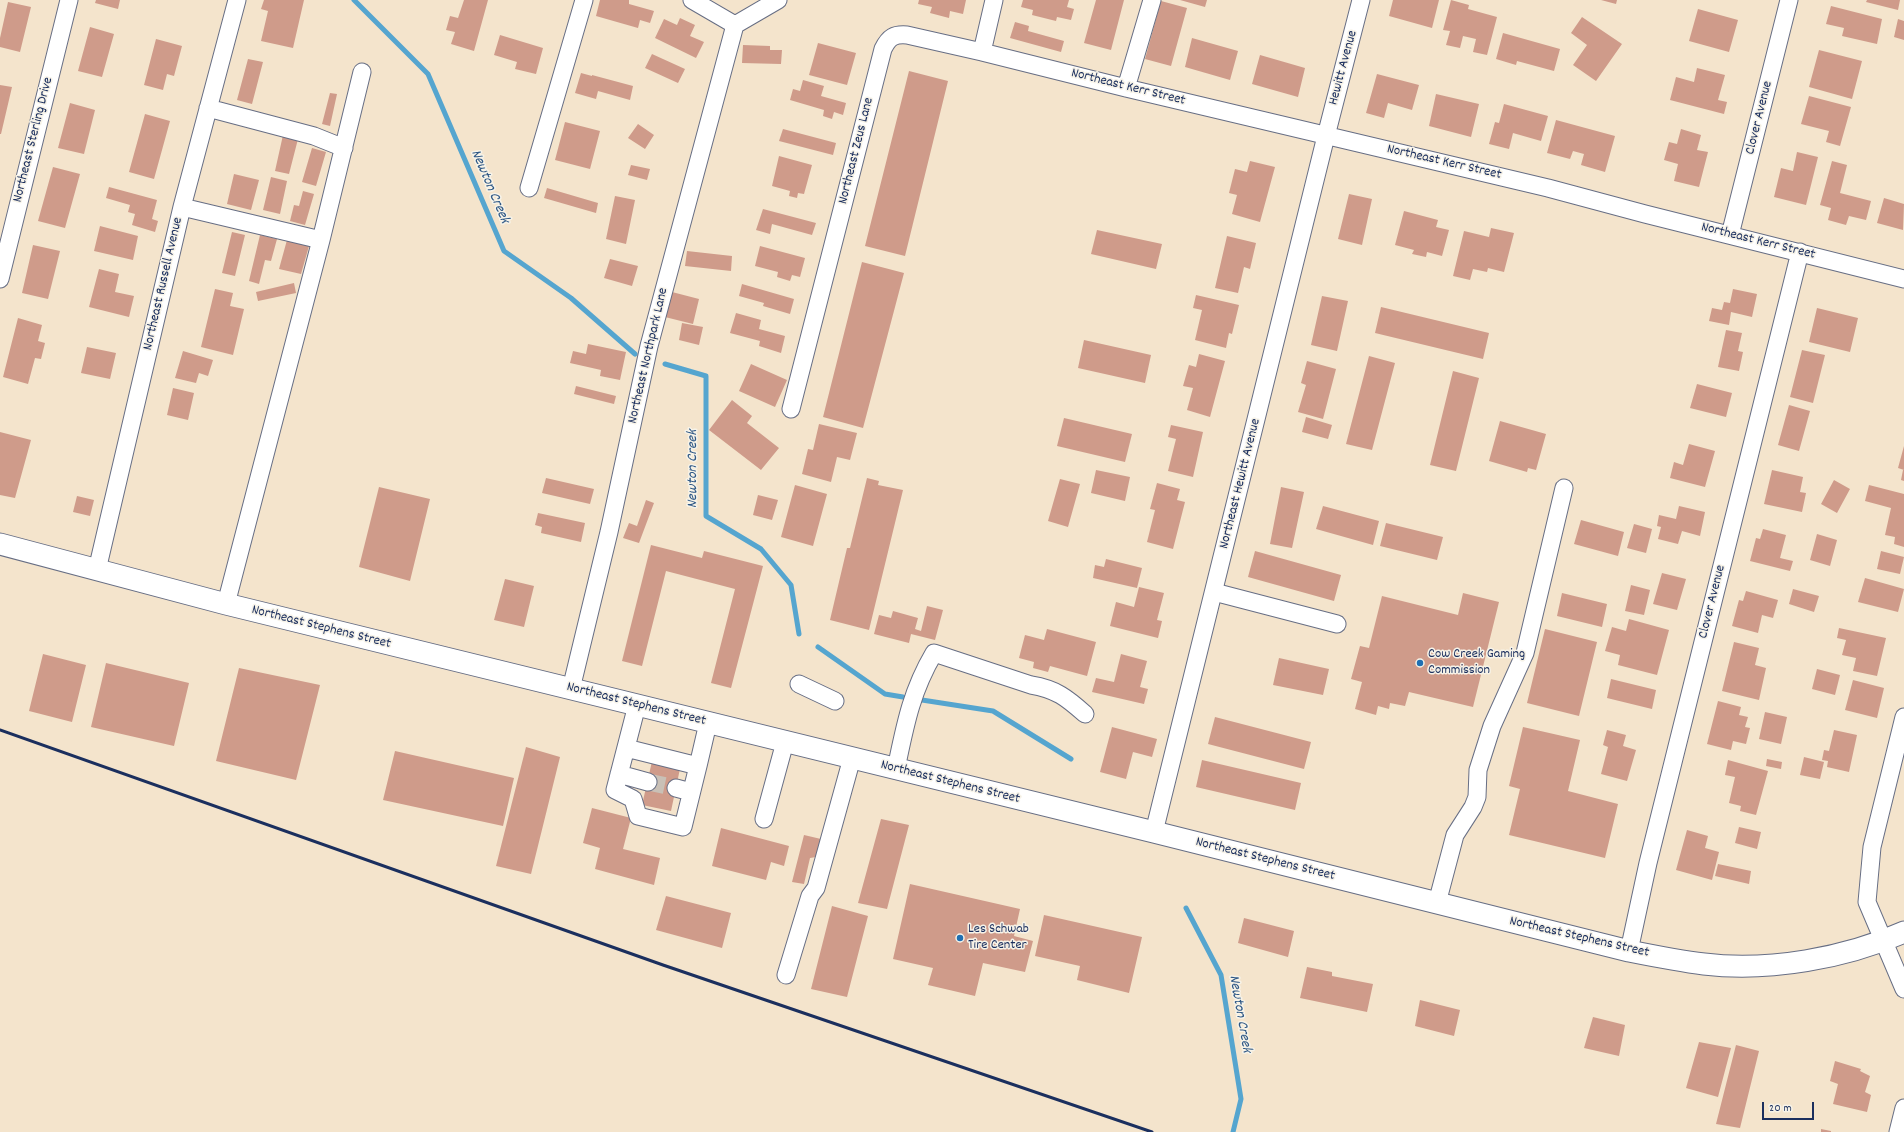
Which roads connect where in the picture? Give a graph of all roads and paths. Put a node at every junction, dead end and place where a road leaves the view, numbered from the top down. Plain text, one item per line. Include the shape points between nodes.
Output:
1 (69, 0) edge
2 (237, 0) edge
3 (584, 0) edge
4 (692, 0) edge
5 (778, 0) edge
6 (994, 0) edge
7 (1152, 0) edge
8 (1361, 0) edge
9 (1789, 0) edge
10 (735, 25) junction
11 (982, 52) junction
12 (362, 72) dead end
13 (1126, 88) junction
14 (208, 108) junction
15 (1326, 136) junction
16 (344, 148) junction
17 (529, 188) dead end
18 (182, 207) junction
19 (1730, 235) junction
20 (321, 240) junction
21 (1800, 252) junction
22 (0, 279) edge
23 (1904, 279) edge
24 (790, 409) dead end
25 (1564, 488) dead end
26 (0, 544) edge
27 (96, 570) junction
28 (1214, 592) junction
29 (226, 604) junction
30 (1337, 624) dead end
31 (799, 684) dead end
32 (571, 689) junction
33 (835, 701) dead end
34 (637, 705) junction
35 (1085, 714) dead end
36 (1904, 717) edge
37 (708, 723) junction
38 (784, 742) junction
39 (626, 748) junction
40 (852, 758) junction
41 (698, 766) junction
42 (896, 769) junction
43 (619, 774) junction
44 (648, 782) tunnel mouth
45 (764, 819) dead end
46 (1154, 832) junction
47 (1437, 903) junction
48 (1904, 932) edge
49 (1885, 941) junction
50 (1629, 951) junction
51 (786, 975) dead end
52 (1904, 989) edge
53 (1904, 1108) edge
54 (1898, 1132) edge

1 - 22 street, Northeast Sterling Drive
2 - 14 street, Northeast Russell Avenue
3 - 17 street
4 - 10 street
5 - 10 street
6 - 11 street
7 - 13 street
8 - 15 street, Hewitt Avenue
9 - 19 street, Clover Avenue
10 - 32 street, Northeast Northpark Lane via 649,346 609,532
11 - 13 street, Northeast Kerr Street
11 - 24 street, Northeast Zeus Lane via 895,34 883,49
12 - 16 street
13 - 15 street, Northeast Kerr Street
14 - 16 street via 314,136
14 - 18 street, Northeast Russell Avenue
15 - 19 street, Northeast Kerr Street via 1548,188
15 - 28 street, Northeast Hewitt Avenue
16 - 20 street
18 - 20 street
18 - 27 street, Northeast Russell Avenue
19 - 21 street, Northeast Kerr Street
20 - 29 street
21 - 23 street, Northeast Kerr Street
21 - 50 street, Clover Avenue via 1648,863
25 - 47 street via 1525,653 1494,720 1478,770 1477,797 1455,835
26 - 27 main road, Northeast Stephens Street
27 - 29 main road, Northeast Stephens Street
28 - 30 street
28 - 46 street, Northeast Hewitt Avenue
29 - 32 main road, Northeast Stephens Street
31 - 33 street
32 - 34 main road, Northeast Stephens Street
34 - 37 main road, Northeast Stephens Street
34 - 39 street
35 - 42 street via 1064,695 934,654 921,675 912,700
36 - 49 street via 1872,847 1866,902
37 - 38 main road, Northeast Stephens Street
37 - 41 street
38 - 40 main road, Northeast Stephens Street
38 - 45 street
39 - 41 street
39 - 43 street
40 - 42 main road, Northeast Stephens Street
40 - 51 street via 816,888 810,896
41 - 43 street via 684,790 683,827 638,816 633,799 615,790
42 - 46 main road, Northeast Stephens Street
43 - 44 street
46 - 47 main road, Northeast Stephens Street
47 - 50 main road, Northeast Stephens Street
48 - 49 main road, Northeast Stephens Street
49 - 50 main road, Northeast Stephens Street via 1822,957 1776,964 1737,966 1705,965
49 - 52 street
53 - 54 street

